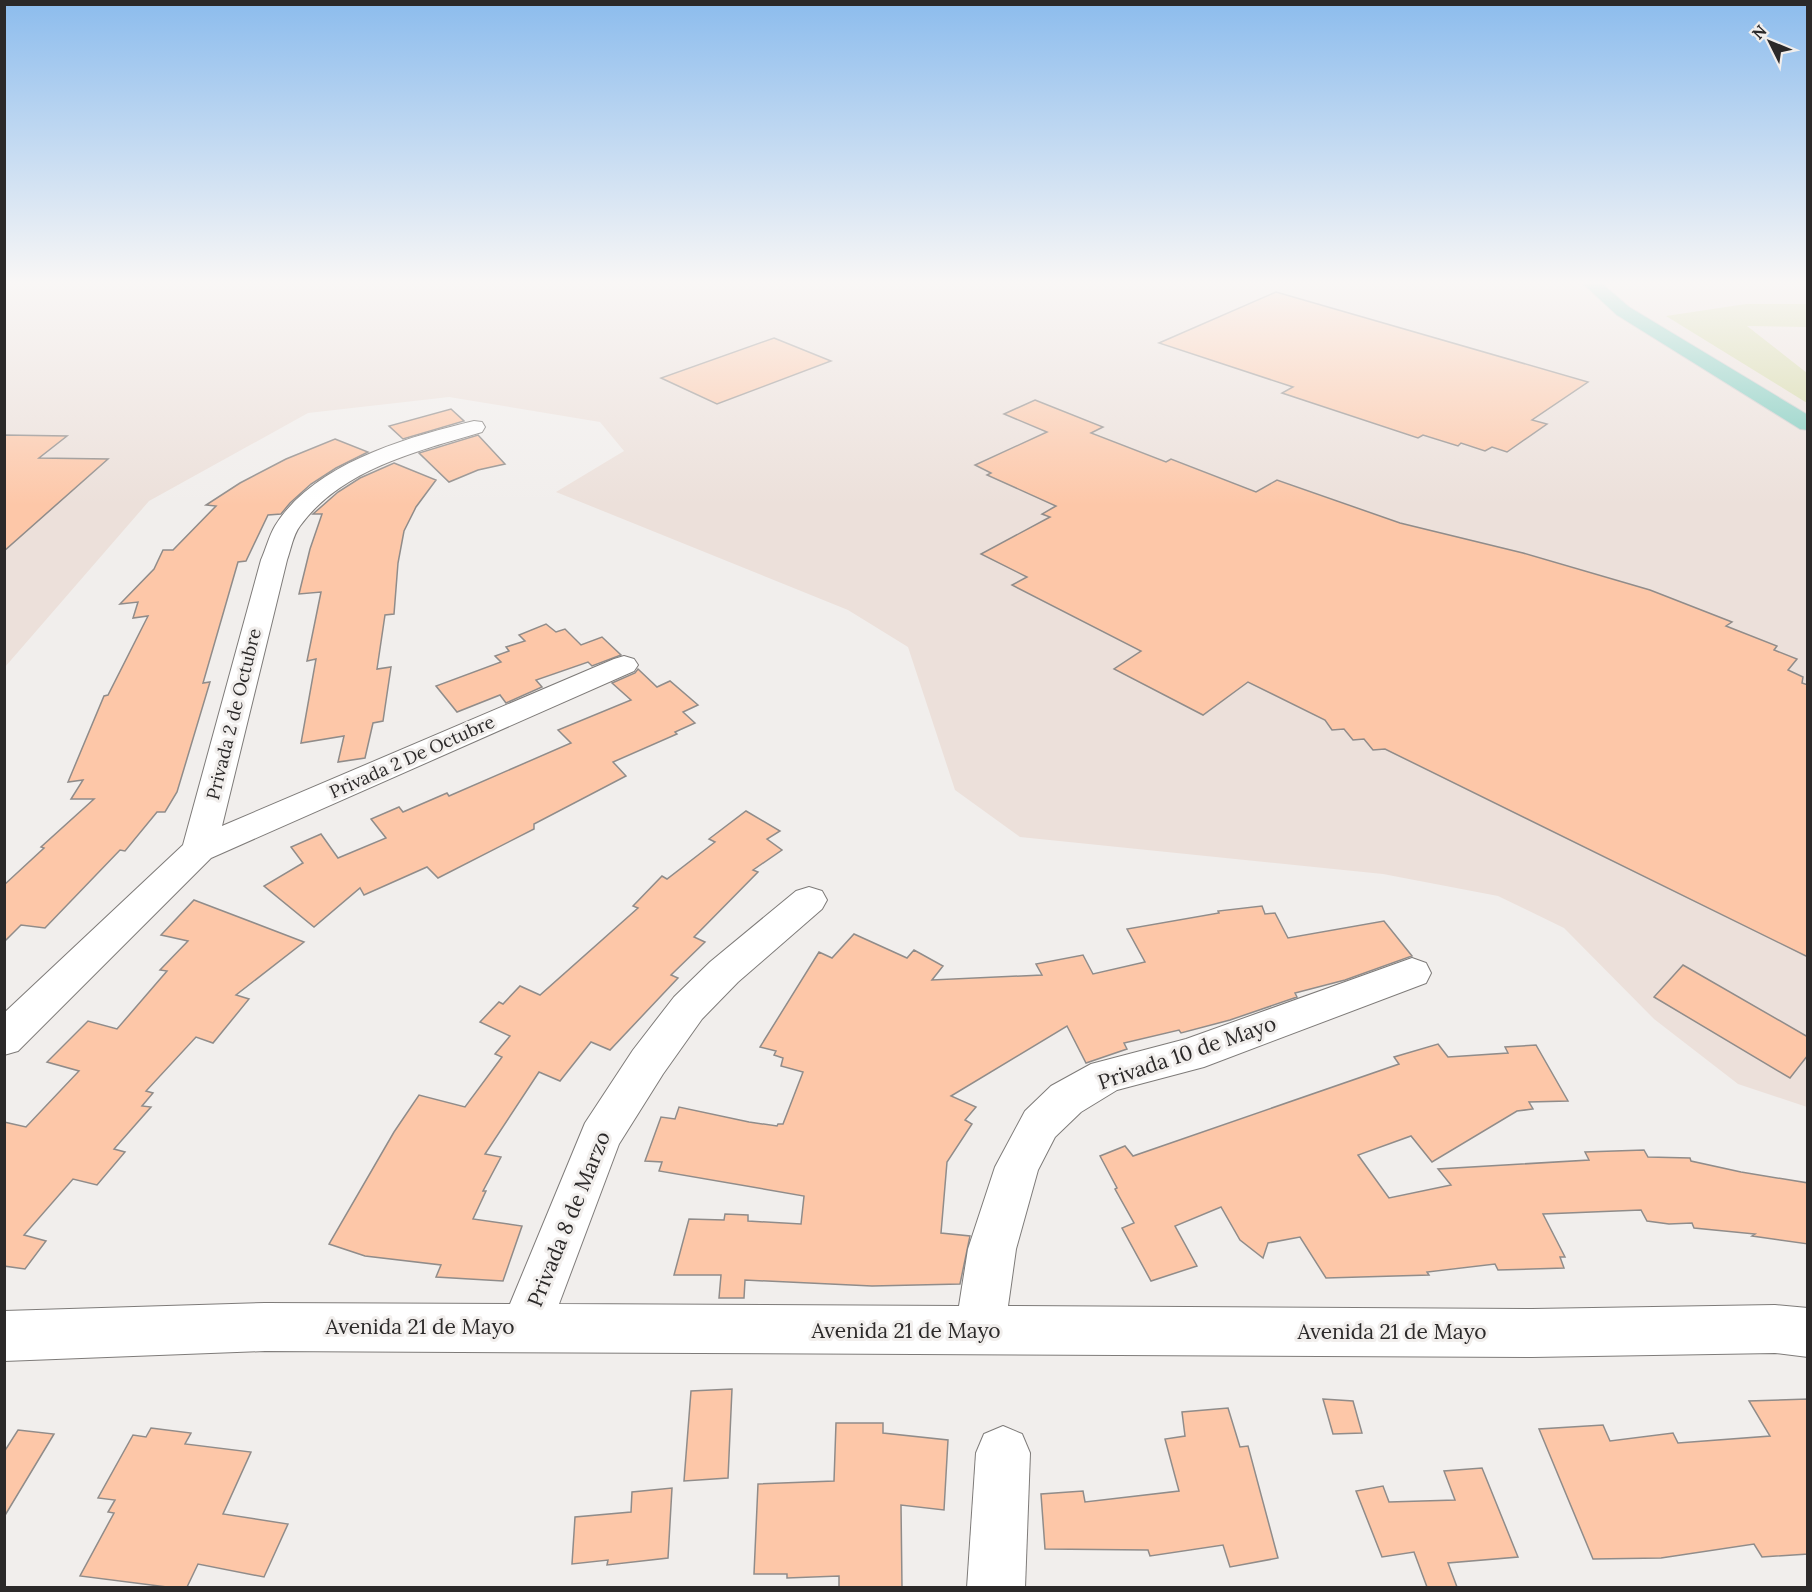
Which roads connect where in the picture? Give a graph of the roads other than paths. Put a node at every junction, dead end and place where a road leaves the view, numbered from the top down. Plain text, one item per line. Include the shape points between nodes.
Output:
1 (1699, 356) edge
2 (1808, 423) edge
3 (474, 427) dead end
4 (624, 665) dead end
5 (199, 850) junction
6 (809, 900) dead end
7 (1412, 973) dead end
8 (4, 1039) edge
9 (525, 1328) junction
10 (980, 1332) junction
11 (1808, 1333) edge
12 (4, 1336) edge
13 (1003, 1453) dead end
14 (996, 1587) edge

1 - 2 main road
3 - 5 street, Privada 2 de Octubre via 359,467 320,492 289,522 274,560
4 - 5 street, Privada 2 De Octubre
5 - 8 street
6 - 9 street, Privada 8 de Marzo via 702,993 648,1062 600,1136
7 - 10 street, Privada 10 de Mayo via 1189,1055 1106,1076 1066,1099 1040,1124 1017,1167 992,1249
9 - 10 street, Avenida 21 de Mayo
9 - 12 street, Avenida 21 de Mayo via 265,1327
10 - 11 street, Avenida 21 de Mayo via 1532,1333 1775,1329
13 - 14 street

